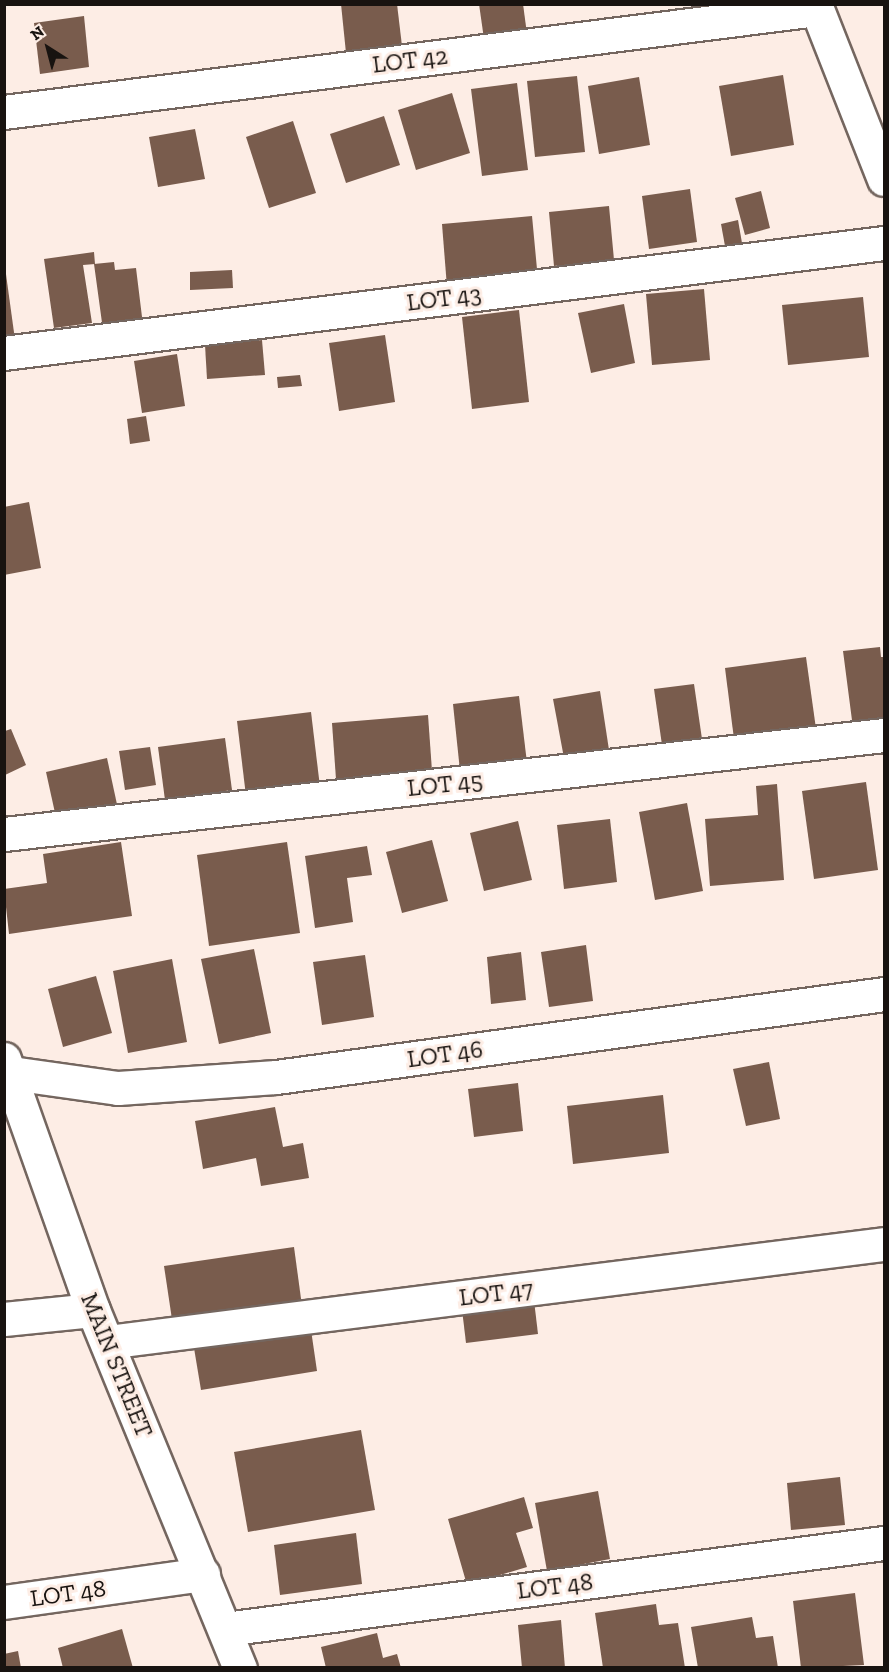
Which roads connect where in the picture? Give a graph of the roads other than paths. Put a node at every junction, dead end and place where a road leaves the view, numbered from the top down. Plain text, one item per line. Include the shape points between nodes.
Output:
1 (816, 7) edge
2 (4, 112) edge
3 (885, 179) edge
4 (885, 243) edge
5 (4, 352) edge
6 (885, 735) edge
7 (4, 834) edge
8 (885, 994) edge
9 (6, 1067) edge
10 (885, 1244) edge
11 (93, 1310) junction
12 (4, 1319) edge
13 (107, 1342) junction
14 (885, 1543) edge
15 (203, 1574) junction
16 (4, 1602) edge
17 (225, 1629) junction
18 (240, 1668) edge

1 - 2 street, LOT 42
1 - 3 street
4 - 5 street, LOT 43
6 - 7 street, LOT 45
8 - 9 street, LOT 46 via 276,1077 118,1088
9 - 11 street, MAIN STREET
10 - 13 street, LOT 47
11 - 12 street
11 - 13 street, MAIN STREET
13 - 15 street, MAIN STREET
14 - 17 street, LOT 48
15 - 16 street, LOT 48
15 - 17 street, MAIN STREET
17 - 18 street, MAIN STREET

